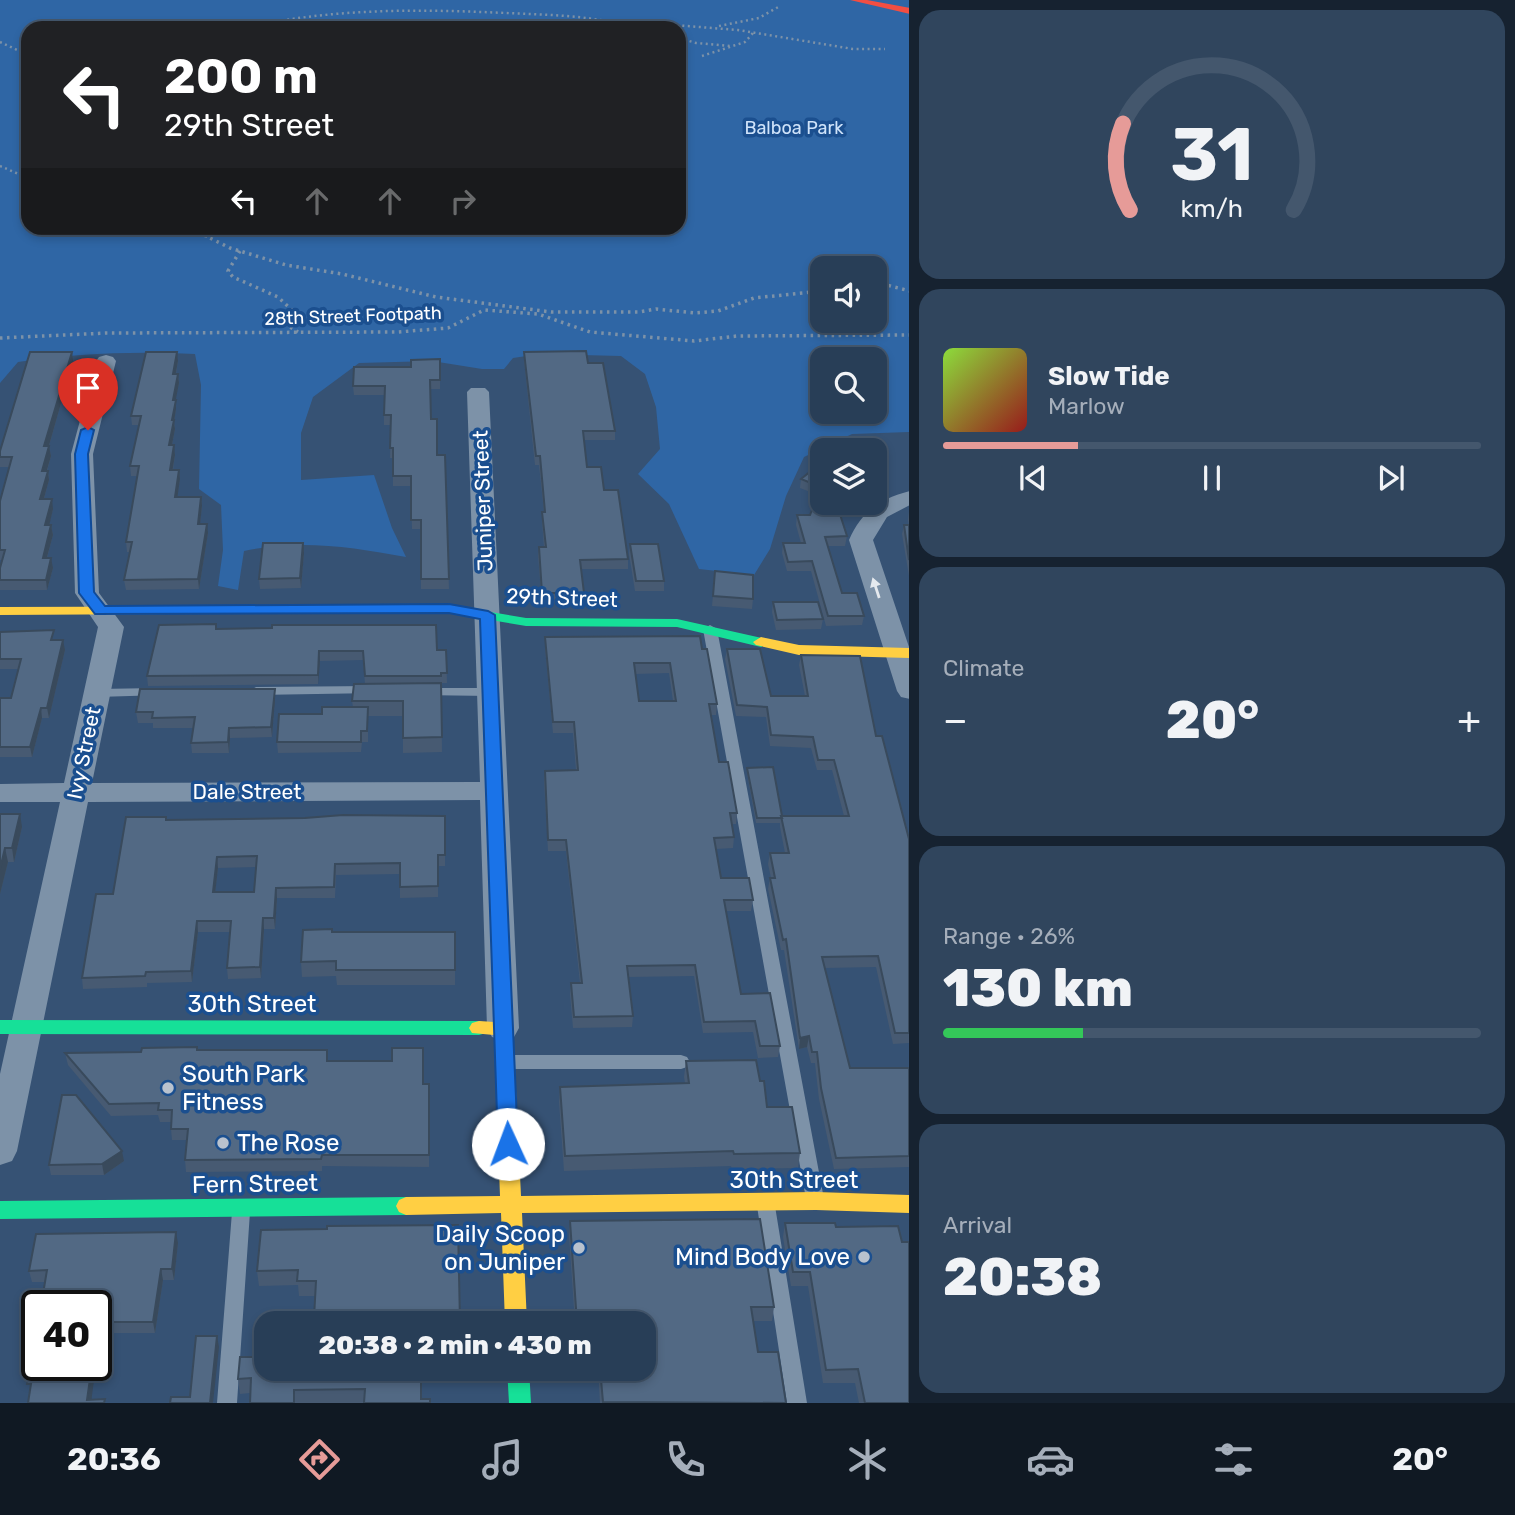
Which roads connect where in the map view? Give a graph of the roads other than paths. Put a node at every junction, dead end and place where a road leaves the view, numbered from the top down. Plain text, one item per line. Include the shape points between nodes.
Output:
1 (854, 0) edge
2 (867, 0) edge
3 (909, 11) edge
4 (107, 361) dead end
5 (478, 392) dead end
6 (909, 498) edge
7 (101, 610) junction
8 (0, 611) edge
9 (488, 615) junction
10 (710, 629) junction
11 (903, 653) edge
12 (237, 691) edge
13 (386, 691) edge
14 (909, 691) edge
15 (173, 692) edge
16 (407, 692) edge
17 (490, 692) junction
18 (97, 693) junction
19 (494, 791) junction
20 (76, 792) junction
21 (0, 793) edge
22 (13, 1027) edge
23 (503, 1028) junction
24 (505, 1062) junction
25 (681, 1062) dead end
26 (0, 1151) edge
27 (765, 1201) junction
28 (816, 1201) junction
29 (510, 1204) junction
30 (909, 1204) edge
31 (241, 1207) junction
32 (0, 1210) edge
33 (515, 1311) edge
34 (519, 1381) edge
35 (227, 1403) edge
36 (520, 1403) edge
37 (797, 1403) edge

1 - 3 street
2 - 3 street
4 - 7 street, Ivy Street via 82,454 87,593
5 - 9 street, Juniper Street
11 -> 6 street via 861,540 869,521 882,509
7 - 8 street, 29th Street
7 - 9 street, 29th Street via 449,609
7 - 18 street, Ivy Street via 111,627
9 - 10 street, 29th Street via 526,622 677,622
9 - 17 street, Juniper Street
10 - 11 street, 29th Street via 799,650
10 - 28 lane
11 - 14 street
12 - 13 lane
15 - 18 lane
16 - 17 lane
17 - 19 street, Juniper Street
18 - 20 street, Ivy Street
19 - 20 street, Dale Street
19 - 23 street, Juniper Street
20 - 21 street, Dale Street
20 - 22 street, Ivy Street
22 - 23 street, 30th Street
22 - 26 street, Ivy Street
23 - 24 street, Juniper Street
24 - 25 lane
24 - 29 street, Juniper Street
27 - 28 street, 30th Street
27 - 29 street, 30th Street
27 - 37 lane
28 - 30 street, 30th Street
29 - 31 street, Fern Street
29 - 33 street, Juniper Street
31 - 32 street, Fern Street
31 - 35 lane
34 - 36 street

